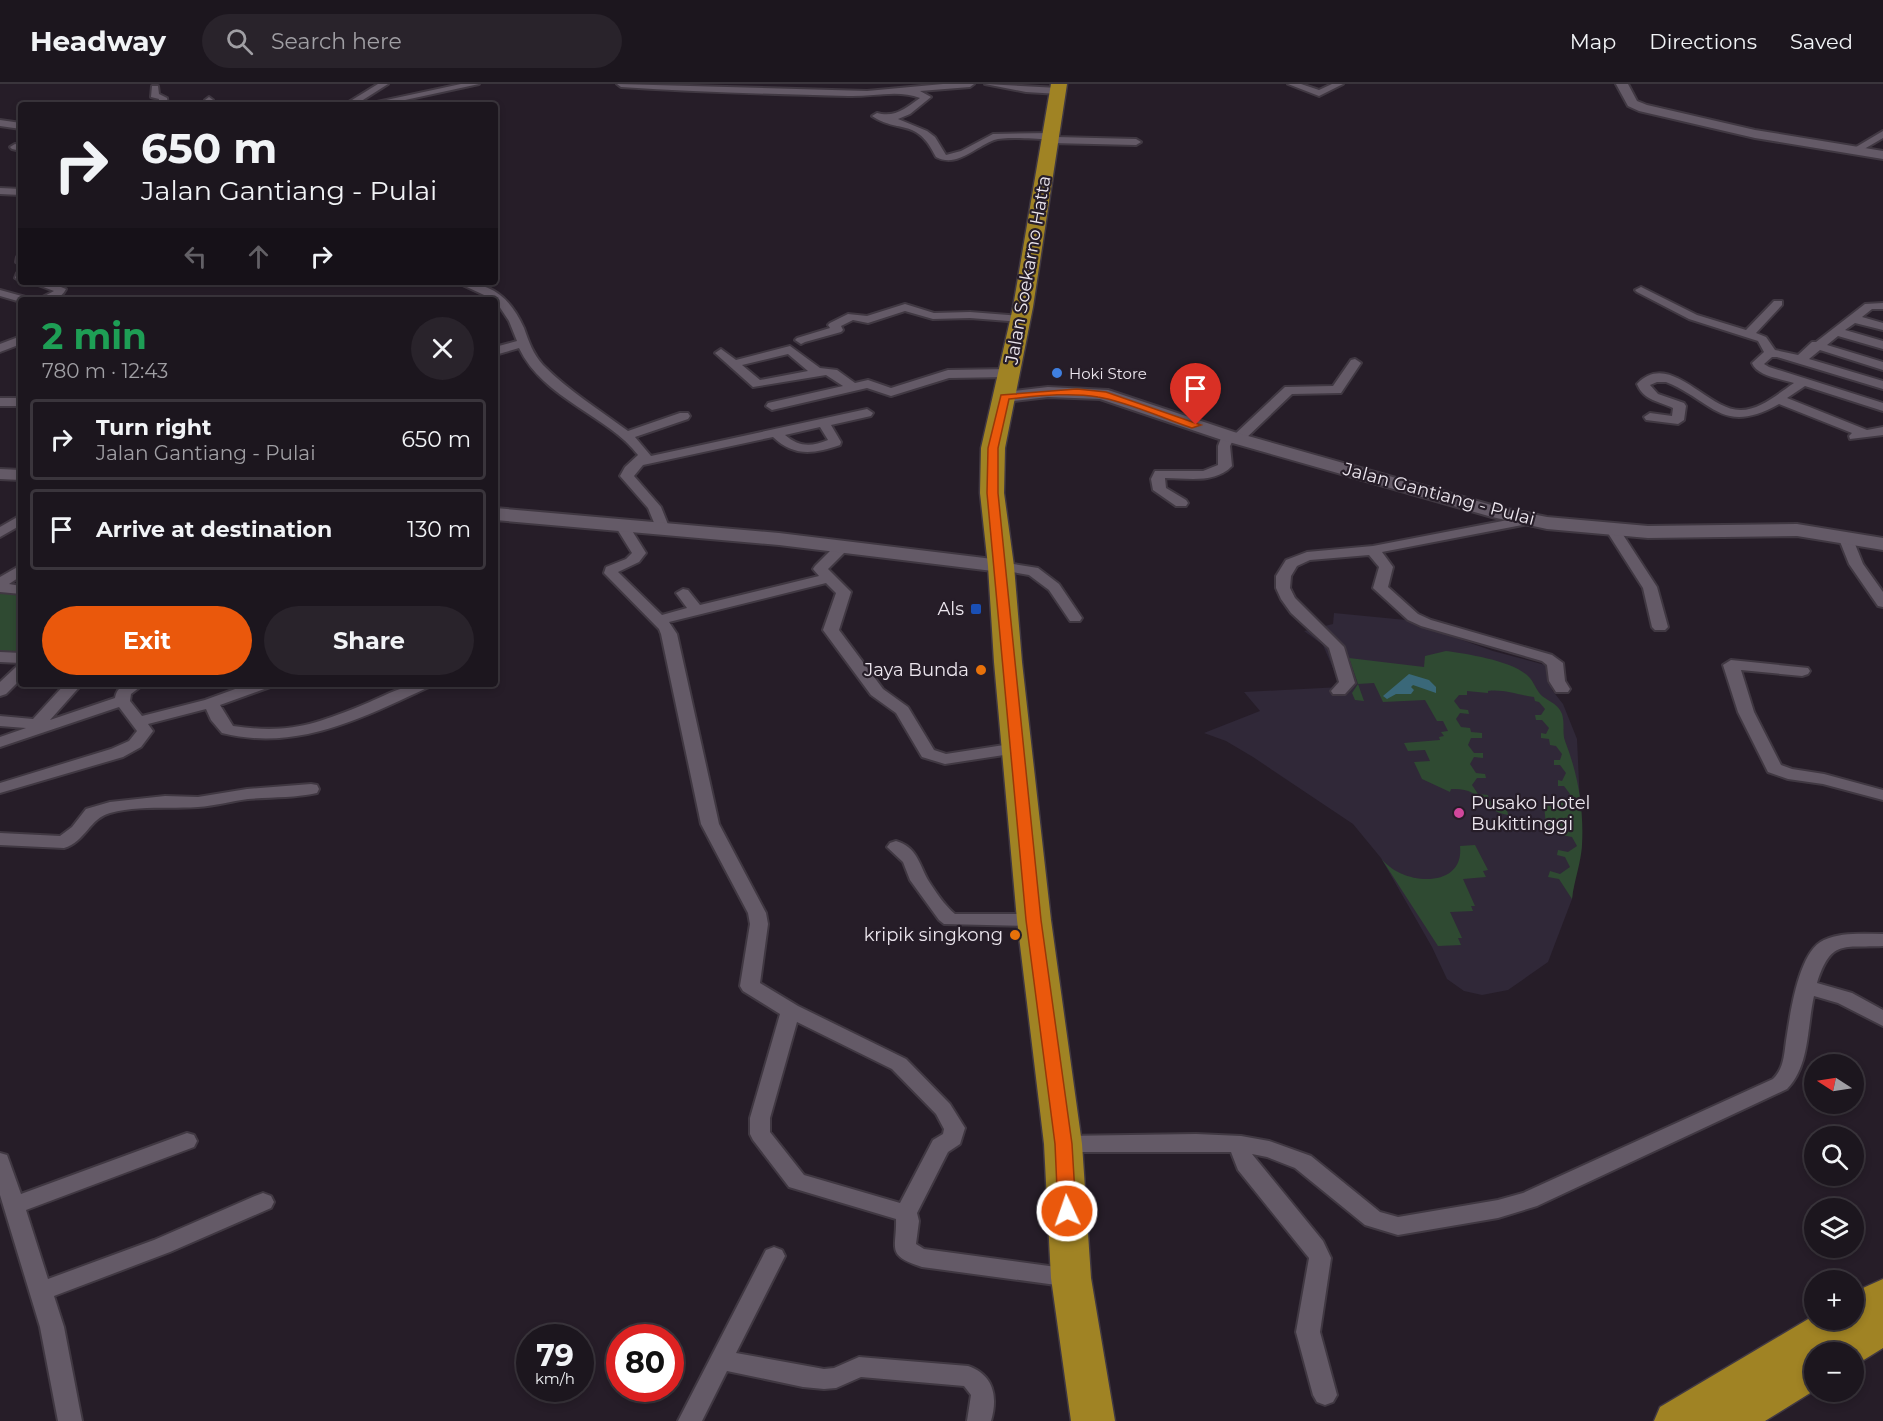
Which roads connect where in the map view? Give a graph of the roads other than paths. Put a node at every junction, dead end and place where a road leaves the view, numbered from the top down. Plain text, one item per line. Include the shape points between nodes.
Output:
1 (384, 84) edge
2 (424, 84) edge
3 (475, 84) edge
4 (621, 84) edge
5 (970, 84) edge
6 (989, 84) edge
7 (1292, 84) edge
8 (1339, 84) edge
9 (1622, 84) edge
10 (655, 85) edge
11 (925, 85) edge
12 (1059, 87) edge
13 (908, 90) junction
14 (152, 95) dead end
15 (403, 98) junction
16 (163, 102) edge
17 (353, 102) edge
18 (384, 102) edge
19 (877, 116) dead end
20 (889, 119) junction
21 (0, 123) edge
22 (18, 126) edge
23 (1881, 137) edge
24 (1052, 138) junction
25 (1136, 142) dead end
26 (1856, 150) junction
27 (1883, 155) edge
28 (0, 190) edge
29 (18, 192) edge
30 (46, 285) edge
31 (473, 285) edge
32 (1641, 290) dead end
33 (0, 292) edge
34 (49, 297) edge
35 (495, 297) edge
36 (18, 298) edge
37 (498, 299) edge
38 (1778, 303) dead end
39 (1883, 306) edge
40 (1852, 318) junction
41 (1020, 319) junction
42 (1883, 327) edge
43 (1835, 331) junction
44 (1749, 334) junction
45 (801, 340) dead end
46 (18, 341) edge
47 (523, 343) junction
48 (1816, 345) junction
49 (1883, 345) edge
50 (0, 348) edge
51 (498, 350) edge
52 (721, 353) dead end
53 (1771, 353) junction
54 (1800, 360) junction
55 (1355, 363) dead end
56 (733, 364) junction
57 (1883, 366) edge
58 (816, 371) junction
59 (1803, 382) junction
60 (1007, 385) junction
61 (1883, 385) edge
62 (853, 388) junction
63 (1778, 399) junction
64 (0, 402) edge
65 (18, 402) edge
66 (772, 406) dead end
67 (1883, 407) edge
68 (867, 413) dead end
69 (684, 416) dead end
70 (1650, 417) dead end
71 (823, 422) junction
72 (1883, 431) edge
73 (777, 434) junction
74 (1866, 434) junction
75 (624, 436) junction
76 (1851, 436) dead end
77 (1233, 437) junction
78 (640, 462) junction
79 (0, 474) edge
80 (18, 475) edge
81 (1181, 503) dead end
82 (498, 514) edge
83 (1528, 520) junction
84 (12, 521) edge
85 (621, 524) junction
86 (662, 527) junction
87 (1613, 530) junction
88 (0, 533) edge
89 (1846, 539) junction
90 (1883, 544) edge
91 (842, 547) junction
92 (1373, 550) junction
93 (1001, 566) junction
94 (18, 571) edge
95 (830, 578) junction
96 (0, 586) edge
97 (18, 589) edge
98 (683, 593) dead end
99 (1883, 603) edge
100 (697, 611) junction
101 (1075, 618) dead end
102 (658, 620) junction
103 (1660, 627) dead end
104 (0, 657) edge
105 (18, 658) edge
106 (1802, 671) dead end
107 (18, 673) edge
108 (71, 687) edge
109 (132, 687) edge
110 (255, 687) edge
111 (417, 687) edge
112 (1562, 689) dead end
113 (0, 691) edge
114 (1339, 691) dead end
115 (122, 701) junction
116 (211, 702) junction
117 (0, 721) edge
118 (139, 722) junction
119 (37, 728) junction
120 (0, 742) edge
121 (1017, 748) junction
122 (0, 788) edge
123 (310, 789) dead end
124 (1883, 795) edge
125 (0, 839) edge
126 (896, 847) dead end
127 (1034, 920) junction
128 (1883, 940) edge
129 (1807, 987) junction
130 (791, 1011) junction
131 (1883, 1019) edge
132 (187, 1142) dead end
133 (1063, 1144) junction
134 (1241, 1144) junction
135 (0, 1161) edge
136 (263, 1202) dead end
137 (9, 1206) edge
138 (906, 1213) junction
139 (774, 1256) dead end
140 (1071, 1278) junction
141 (41, 1291) junction
142 (1883, 1296) edge
143 (1864, 1307) edge
144 (1883, 1327) edge
145 (1827, 1330) edge
146 (1858, 1342) edge
147 (721, 1360) junction
148 (1804, 1375) edge
149 (1325, 1395) dead end
150 (70, 1421) edge
151 (690, 1421) edge
152 (979, 1421) edge
153 (1093, 1421) edge
154 (1677, 1421) edge
155 (1727, 1421) edge

1 - 17 street
2 - 15 street
3 - 15 street
4 - 10 street
5 - 11 street
6 - 12 street via 1026,89
7 - 8 street via 1319,93
9 - 26 street via 1632,103 1643,108 1755,134
10 - 13 street via 858,94
11 - 13 street
12 - 24 highway, Jalan Soekarno Hatta
13 - 20 street via 927,97
14 - 16 street via 164,98
15 - 18 street
19 - 20 street
20 - 24 street via 930,136 939,155 945,158 964,153 993,137
21 - 22 street
23 - 26 street
24 - 25 street
24 - 41 highway, Jalan Soekarno Hatta
26 - 27 street
28 - 29 street
30 - 34 street via 60,289
31 - 35 street
32 - 44 street via 1693,317
33 - 36 street
37 - 47 street via 509,311
38 - 44 street
39 - 40 street via 1869,306
40 - 42 street
40 - 43 street
41 - 45 street via 933,316 900,307 868,320 852,316 834,325 837,330
41 - 60 highway, Jalan Soekarno Hatta
43 - 48 street
43 - 49 street
44 - 53 street via 1766,342
46 - 50 street
47 - 51 street
47 - 75 street via 533,361 564,391
48 - 54 street
48 - 57 street
52 - 56 street
53 - 54 street
53 - 59 street via 1758,365
54 - 61 street
55 - 77 street via 1337,390 1289,390
56 - 58 street via 757,384
56 - 58 street via 790,350
58 - 62 street via 834,372
59 - 63 street
59 - 67 street
60 - 62 street via 948,374 891,392 873,384
60 - 77 street, Jalan Gantiang - Pulai via 1048,392 1102,394
60 - 93 highway, Jalan Soekarno Hatta via 992,470
62 - 66 street
63 - 70 street via 1735,414 1675,381 1651,380 1643,384 1646,391 1680,406 1678,420
63 - 74 street
64 - 65 street
68 - 71 street
69 - 75 street
71 - 73 street
71 - 73 street via 835,442 800,450
72 - 74 street
73 - 78 street
74 - 76 street
75 - 78 street via 645,456
77 - 81 street via 1224,446 1225,466 1217,473 1160,474 1160,490
77 - 83 street, Jalan Gantiang - Pulai
78 - 86 street via 627,476 654,507
79 - 80 street
82 - 85 street
83 - 87 street, Jalan Gantiang - Pulai
83 - 92 street
84 - 88 street
85 - 86 street
85 - 102 street via 639,556 611,573
86 - 91 street
87 - 89 street, Jalan Gantiang - Pulai via 1706,532 1772,528
87 - 103 street via 1650,587
89 - 90 street, Jalan Gantiang - Pulai
89 - 99 street via 1856,564
91 - 93 street
91 - 95 street via 820,569
92 - 112 street via 1386,567 1380,588 1413,616 1551,660
92 - 114 street via 1307,556 1291,563 1283,578 1291,604 1336,647 1347,683
93 - 101 street via 1033,571 1057,590
93 - 121 highway, Jalan Soekarno Hatta
94 - 96 street
95 - 100 street
95 - 121 street via 844,591 831,630 877,692 902,710 928,753 945,759
96 - 97 street
98 - 100 street
100 - 102 street
102 - 130 street via 669,634 710,824 757,913 759,924 750,986
104 - 105 street
106 - 124 street via 1731,665 1746,712 1774,768
107 - 113 street
108 - 119 street
109 - 115 street via 124,692
110 - 116 street
111 - 116 street via 374,706 278,735 228,730
115 - 118 street
115 - 119 street
116 - 118 street
117 - 119 street
118 - 122 street via 145,731 126,749
119 - 120 street
121 - 127 highway, Jalan Soekarno Hatta
123 - 125 street via 100,808 64,842
126 - 127 street via 911,859 919,880 951,920
127 - 133 highway, Jalan Soekarno Hatta
128 - 129 street via 1828,946 1814,960
129 - 131 street via 1845,998
129 - 134 street via 1792,1066 1780,1084 1528,1200 1498,1209 1398,1226 1386,1224 1373,1219 1303,1162 1269,1149
130 - 138 street via 760,1118 760,1134 797,1181
130 - 138 street via 899,1064 944,1109 955,1133 940,1146
132 - 137 street
133 - 134 street
133 - 140 highway, Jalan Soekarno Hatta
134 - 149 street via 1246,1164 1320,1258 1308,1332
135 - 137 street
136 - 141 street via 162,1246
137 - 141 street
138 - 140 street via 909,1219 904,1242 911,1255
139 - 147 street
140 - 153 highway, Jalan Soekarno Hatta
141 - 150 street
142 - 143 highway
144 - 146 highway
145 - 154 highway
147 - 151 street
147 - 152 street via 824,1379 836,1378 858,1367 968,1376 981,1386 983,1409
148 - 155 highway

